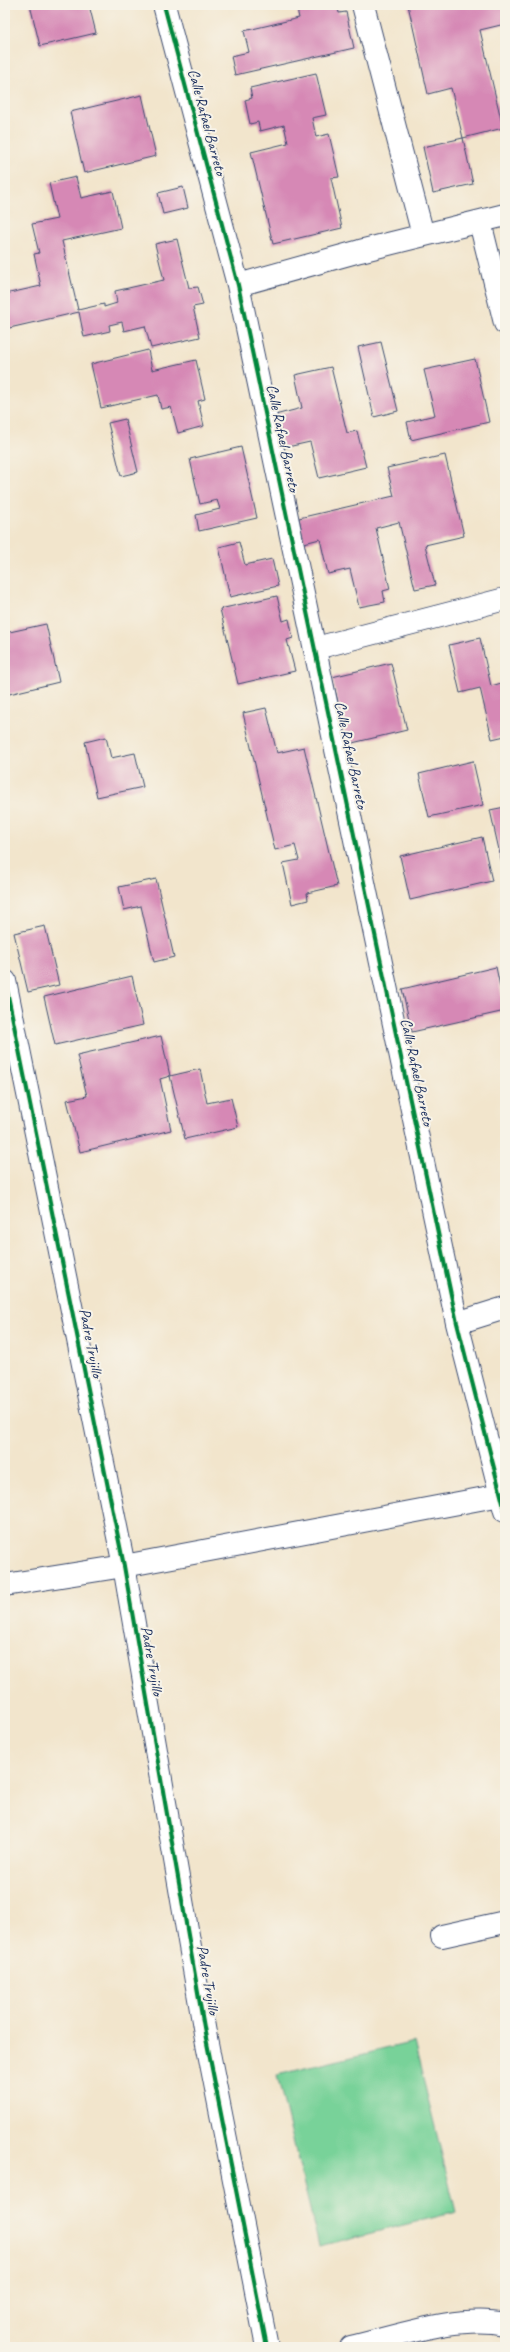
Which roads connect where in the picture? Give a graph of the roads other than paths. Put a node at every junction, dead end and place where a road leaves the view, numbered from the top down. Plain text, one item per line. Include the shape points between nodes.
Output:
1 (164, 5) edge
2 (363, 5) edge
3 (505, 215) edge
4 (480, 222) junction
5 (423, 235) junction
6 (238, 285) junction
7 (505, 323) edge
8 (505, 599) edge
9 (316, 648) junction
10 (5, 981) edge
11 (505, 1308) edge
12 (457, 1323) junction
13 (503, 1503) edge
14 (124, 1566) junction
15 (5, 1585) edge
16 (505, 1922) edge
17 (442, 1936) dead end
18 (505, 2324) edge
19 (267, 2347) edge
20 (351, 2347) edge

1 - 6 street, Calle Rafael Barreto
2 - 5 street
3 - 4 street
4 - 5 street
4 - 7 street
5 - 6 street
6 - 9 street, Calle Rafael Barreto
8 - 9 street
9 - 12 street, Calle Rafael Barreto
10 - 14 street, Padre Trujillo
11 - 12 street
12 - 13 street, Calle Rafael Barreto
13 - 14 street
14 - 15 street
14 - 19 street, Padre Trujillo via 205,2033
16 - 17 street
18 - 20 street via 489,2320 462,2321

